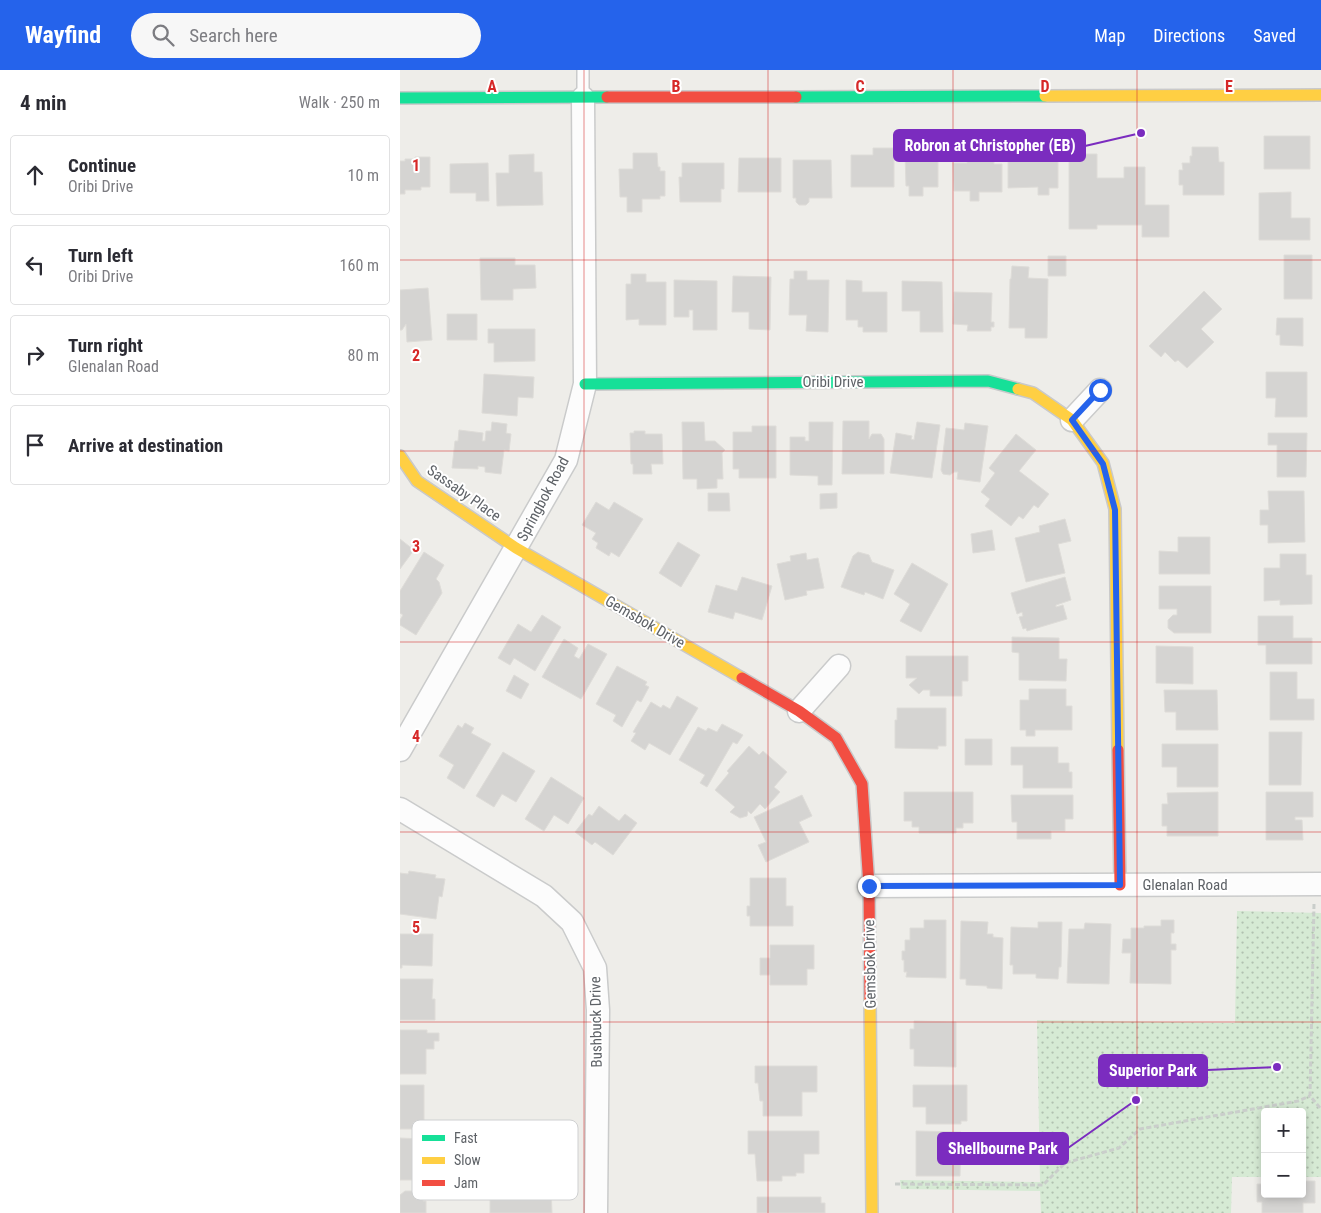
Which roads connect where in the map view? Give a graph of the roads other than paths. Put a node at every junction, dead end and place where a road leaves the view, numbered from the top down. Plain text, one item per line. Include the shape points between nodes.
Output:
1 (583, 70) edge
2 (1321, 95) edge
3 (400, 98) edge
4 (583, 98) junction
5 (585, 384) junction
6 (1100, 390) dead end
7 (1072, 420) junction
8 (400, 456) edge
9 (516, 548) junction
10 (839, 666) dead end
11 (799, 711) junction
12 (400, 750) edge
13 (400, 809) edge
14 (1317, 884) edge
15 (1120, 885) junction
16 (869, 886) junction
17 (596, 1213) edge
18 (872, 1213) edge

1 - 4 lane
2 - 4 street
3 - 4 street
4 - 5 street, Springbok Road
5 - 7 street, Oribi Drive via 988,381 1033,393
5 - 9 street, Springbok Road via 566,460
6 - 7 street
7 - 15 street, Oribi Drive via 1103,464 1115,510
8 - 9 street, Sassaby Place via 417,481
9 - 11 street, Gemsbok Drive
9 - 12 street, Springbok Road
10 - 11 street
11 - 16 street, Gemsbok Drive via 836,738 862,784
13 - 17 street, Bushbuck Drive via 544,896 572,922 595,968 598,1010
14 - 15 street, Glenalan Road
15 - 16 street, Glenalan Road
16 - 18 street, Gemsbok Drive

